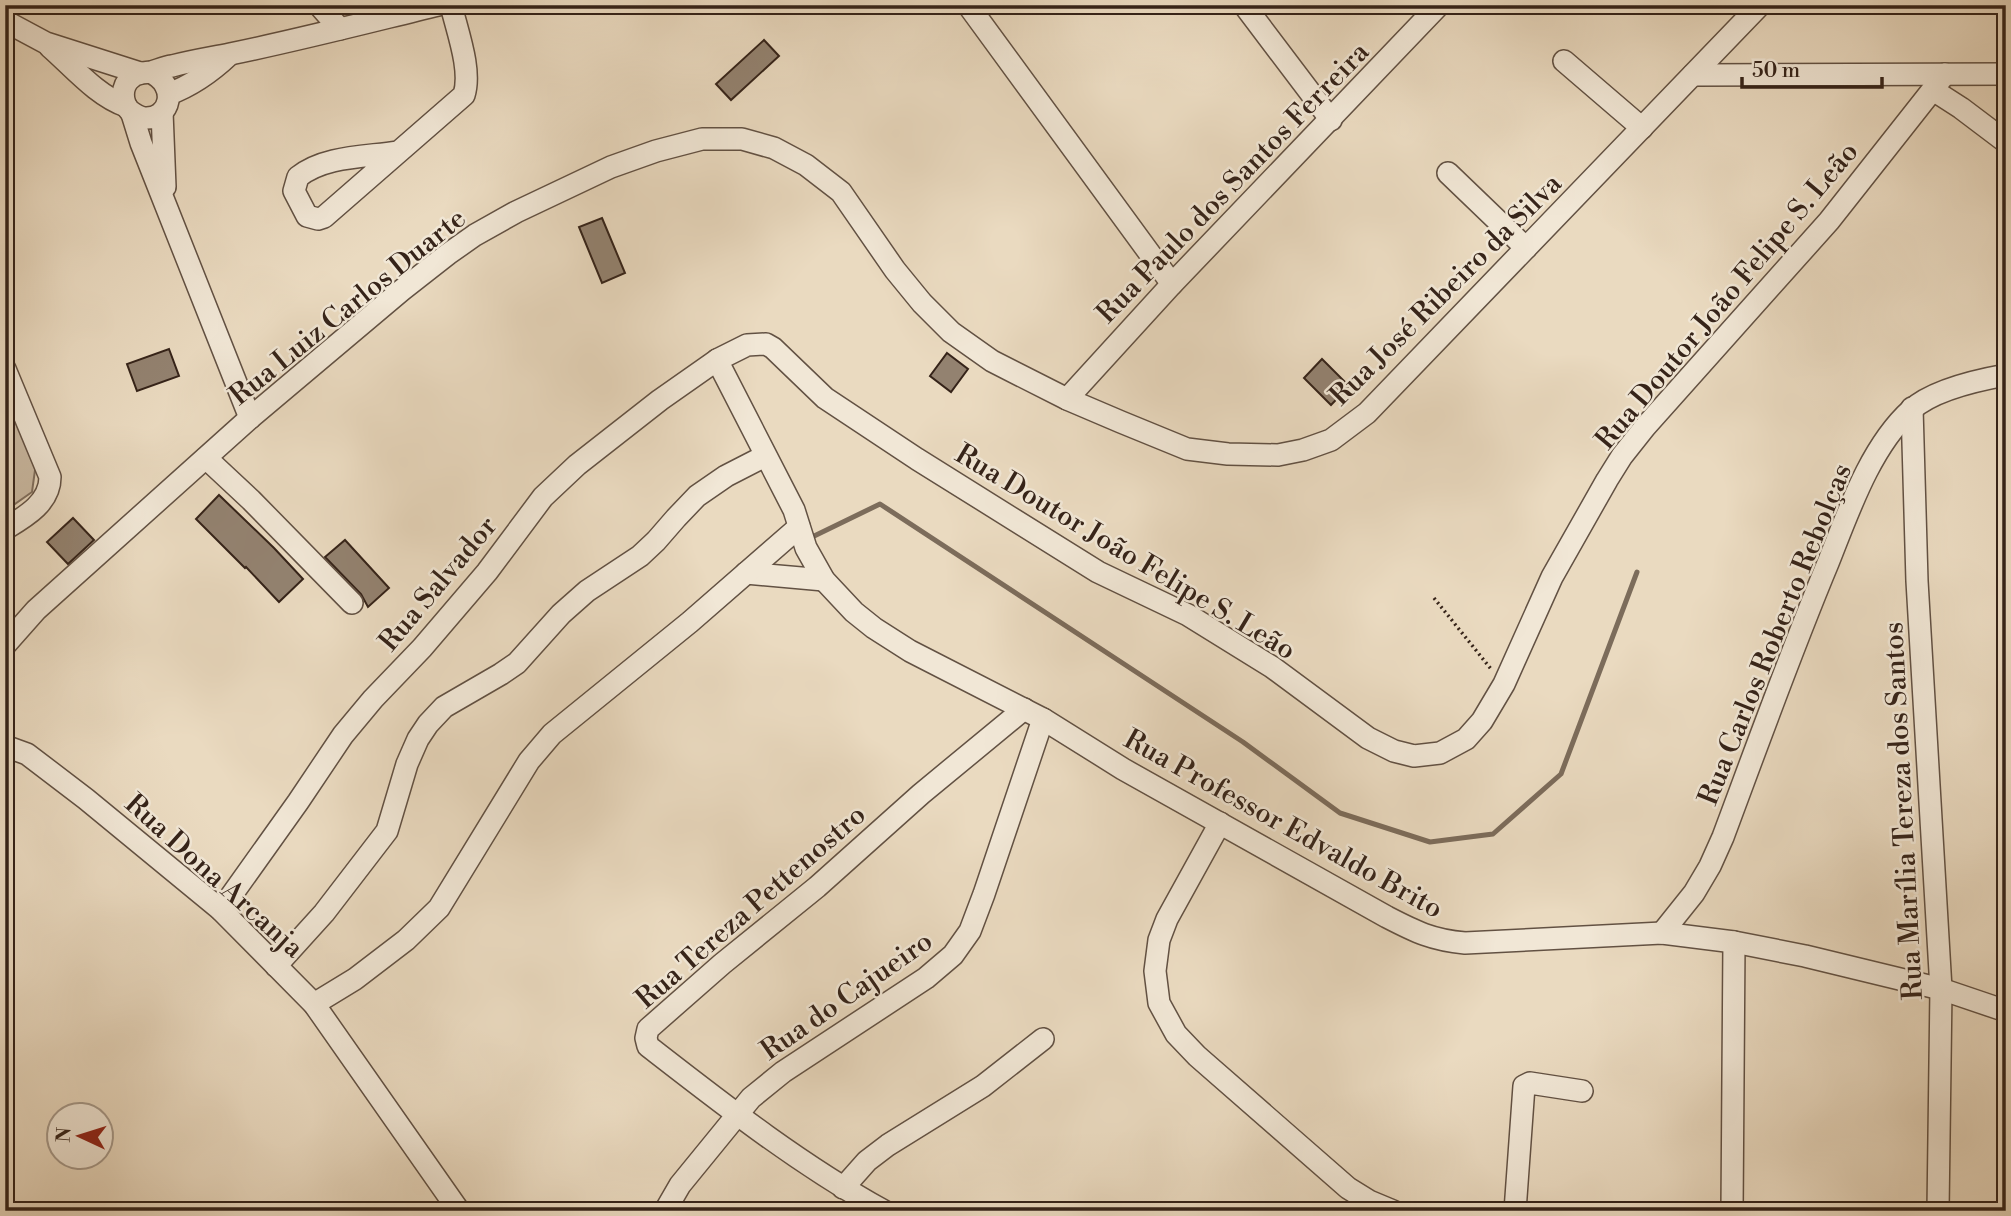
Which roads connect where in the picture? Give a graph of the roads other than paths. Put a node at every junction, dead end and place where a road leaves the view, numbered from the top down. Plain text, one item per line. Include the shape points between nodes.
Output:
1 (319, 5) edge
2 (438, 5) edge
3 (451, 5) edge
4 (968, 5) edge
5 (1244, 5) edge
6 (1439, 5) edge
7 (1760, 5) edge
8 (5, 21) edge
9 (340, 29) junction
10 (46, 43) junction
11 (231, 54) junction
12 (1564, 61) dead end
13 (145, 73) junction
14 (1693, 75) junction
15 (2006, 75) edge
16 (1939, 82) junction
17 (165, 103) junction
18 (129, 110) junction
19 (1331, 120) junction
20 (1642, 128) junction
21 (2006, 142) edge
22 (397, 152) dead end
23 (1448, 173) dead end
24 (166, 203) junction
25 (1527, 248) junction
26 (1172, 284) junction
27 (747, 345) joint
28 (717, 360) junction
29 (5, 369) edge
30 (2006, 375) edge
31 (1067, 399) junction
32 (1912, 408) junction
33 (250, 418) junction
34 (765, 456) junction
35 (205, 458) junction
36 (799, 527) junction
37 (5, 529) edge
38 (746, 573) junction
39 (824, 580) junction
40 (352, 603) dead end
41 (5, 645) edge
42 (1024, 709) junction
43 (1043, 719) junction
44 (5, 746) edge
45 (1220, 823) junction
46 (221, 910) junction
47 (1662, 933) junction
48 (1734, 942) junction
49 (276, 966) junction
50 (1941, 989) junction
51 (314, 1004) junction
52 (2006, 1011) edge
53 (1043, 1039) dead end
54 (1582, 1091) dead end
55 (737, 1115) junction
56 (843, 1188) junction
57 (459, 1211) edge
58 (665, 1211) edge
59 (884, 1211) edge
60 (1393, 1211) edge
61 (1515, 1211) edge
62 (1732, 1211) edge
63 (1938, 1211) edge

1 - 9 street
2 - 9 street
3 - 22 street via 466,73 464,95
4 - 26 street
5 - 19 street
6 - 19 street, Rua Paulo dos Santos Ferreira
7 - 14 street, Rua José Ribeiro da Silva
8 - 10 street
9 - 11 street
10 - 13 street
10 - 18 street via 100,92
11 - 13 street
11 - 17 street
12 - 20 street
13 - 17 street via 159,76 166,84
13 - 18 street via 125,86 123,96
14 - 16 street
14 - 20 street, Rua José Ribeiro da Silva
15 - 16 street
16 - 21 street via 1961,108
16 - 27 street, Rua Doutor João Felipe S. Leão via 1829,221 1622,456 1552,577 1504,684 1482,721 1466,740 1440,753 1414,756 1368,738 1272,667 1188,615 1098,572 872,430 825,398 773,348
17 - 18 street via 153,117 142,118
17 - 24 street
18 - 24 street
19 - 26 street, Rua Paulo dos Santos Ferreira
20 - 25 street, Rua José Ribeiro da Silva
23 - 25 street
24 - 33 street
25 - 31 street, Rua José Ribeiro da Silva via 1367,413 1331,440 1303,450 1278,455 1187,449
26 - 31 street, Rua Paulo dos Santos Ferreira
27 - 28 street, Rua Salvador
28 - 34 street, Rua Professor Edvaldo Brito
28 - 46 street, Rua Salvador via 660,400 543,497 479,581 343,735
29 - 37 street via 50,477 47,495 26,517
30 - 32 street, Rua Carlos Roberto Rebolças via 1952,388
31 - 33 street, Rua Luiz Carlos Duarte via 992,361 951,332 895,270 841,192 806,165 774,148 742,139 702,139 611,167 475,235
32 - 47 street, Rua Carlos Roberto Rebolças via 1882,446 1858,491 1710,866
32 - 50 street, Rua Marília Tereza dos Santos via 1917,582
33 - 35 street, Rua Luiz Carlos Duarte
34 - 36 street, Rua Professor Edvaldo Brito
34 - 49 street via 697,496 640,556 561,614 516,663 444,707 418,738 387,831
35 - 40 street
35 - 41 street, Rua Luiz Carlos Duarte via 36,610
36 - 38 street
36 - 39 street, Rua Professor Edvaldo Brito
38 - 39 street
38 - 51 street via 552,734 522,771 439,908 406,940
39 - 42 street, Rua Professor Edvaldo Brito via 874,628
42 - 43 street, Rua Professor Edvaldo Brito
42 - 55 street, Rua Tereza Pettenostro via 648,1029 648,1046
43 - 45 street, Rua Professor Edvaldo Brito
43 - 55 street, Rua do Cajueiro via 984,894 970,930 953,955 926,978 783,1072
44 - 46 street, Rua Dona Arcanja via 27,754
45 - 47 street, Rua Professor Edvaldo Brito via 1387,918 1441,941
45 - 60 street via 1159,940 1155,971 1159,1003 1176,1034 1197,1056 1348,1188
46 - 49 street, Rua Dona Arcanja
47 - 48 street, Rua Professor Edvaldo Brito
48 - 50 street, Rua Professor Edvaldo Brito
48 - 62 street
49 - 51 street, Rua Dona Arcanja
50 - 52 street, Rua Professor Edvaldo Brito
50 - 63 street, Rua Marília Tereza dos Santos
51 - 57 street, Rua Dona Arcanja
53 - 56 street via 983,1086 888,1145
54 - 61 street via 1531,1083 1524,1086
55 - 56 street, Rua Tereza Pettenostro
55 - 58 street, Rua do Cajueiro via 680,1185
56 - 59 street, Rua Tereza Pettenostro

